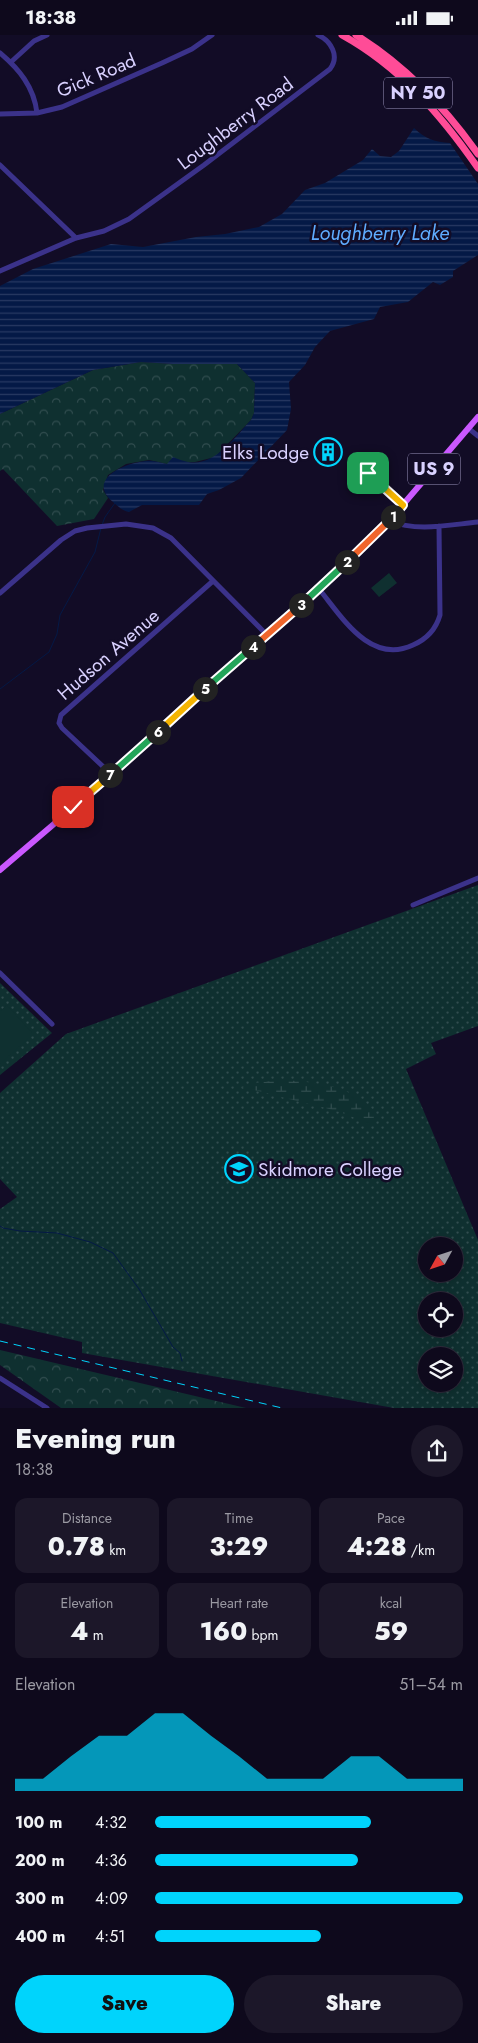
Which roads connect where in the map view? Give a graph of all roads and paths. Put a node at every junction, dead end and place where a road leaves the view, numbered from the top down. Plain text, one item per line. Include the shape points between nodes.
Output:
1 (46, 35) edge
2 (212, 35) edge
3 (318, 35) edge
4 (342, 35) edge
5 (356, 35) edge
6 (0, 53) edge
7 (10, 62) junction
8 (37, 113) junction
9 (0, 114) edge
10 (478, 154) edge
11 (0, 165) edge
12 (478, 168) edge
13 (76, 238) junction
14 (0, 271) edge
15 (478, 417) edge
16 (468, 428) junction
17 (478, 436) edge
18 (360, 465) dead end
19 (403, 505) junction
20 (389, 521) junction
21 (478, 522) edge
22 (439, 526) junction
23 (213, 581) junction
24 (319, 589) junction
25 (0, 593) edge
26 (267, 635) junction
27 (111, 774) junction
28 (0, 870) edge
29 (478, 878) edge
30 (414, 905) dead end
31 (0, 973) edge
32 (52, 1024) dead end
33 (0, 1378) edge
34 (47, 1408) edge

1 - 7 street
2 - 8 street, Gick Road via 162,63 62,107
3 - 13 street, Loughberry Road via 328,41 334,51 334,63 330,69 143,210 122,223
4 - 12 highway, NY 50 via 379,59 415,90 441,117
5 - 10 highway, NY 50 via 420,84 448,113
6 - 7 street
7 - 8 street via 34,94
8 - 9 street, Gick Road
11 - 13 street
13 - 14 street
15 - 16 main road, US 9
16 - 17 street
16 - 19 main road, US 9
18 - 19 street
19 - 20 main road, US 9
20 - 22 street via 403,527
20 - 24 main road, US 9
21 - 22 street
22 - 24 street via 440,615 438,623 422,641 393,651 369,644
23 - 25 street via 165,534 141,525 126,524 75,531
23 - 26 street
23 - 27 street, Hudson Avenue via 61,715 59,723 62,728
24 - 26 main road, US 9
26 - 27 main road, US 9
27 - 28 main road, US 9
29 - 30 street
31 - 32 street
33 - 34 street

